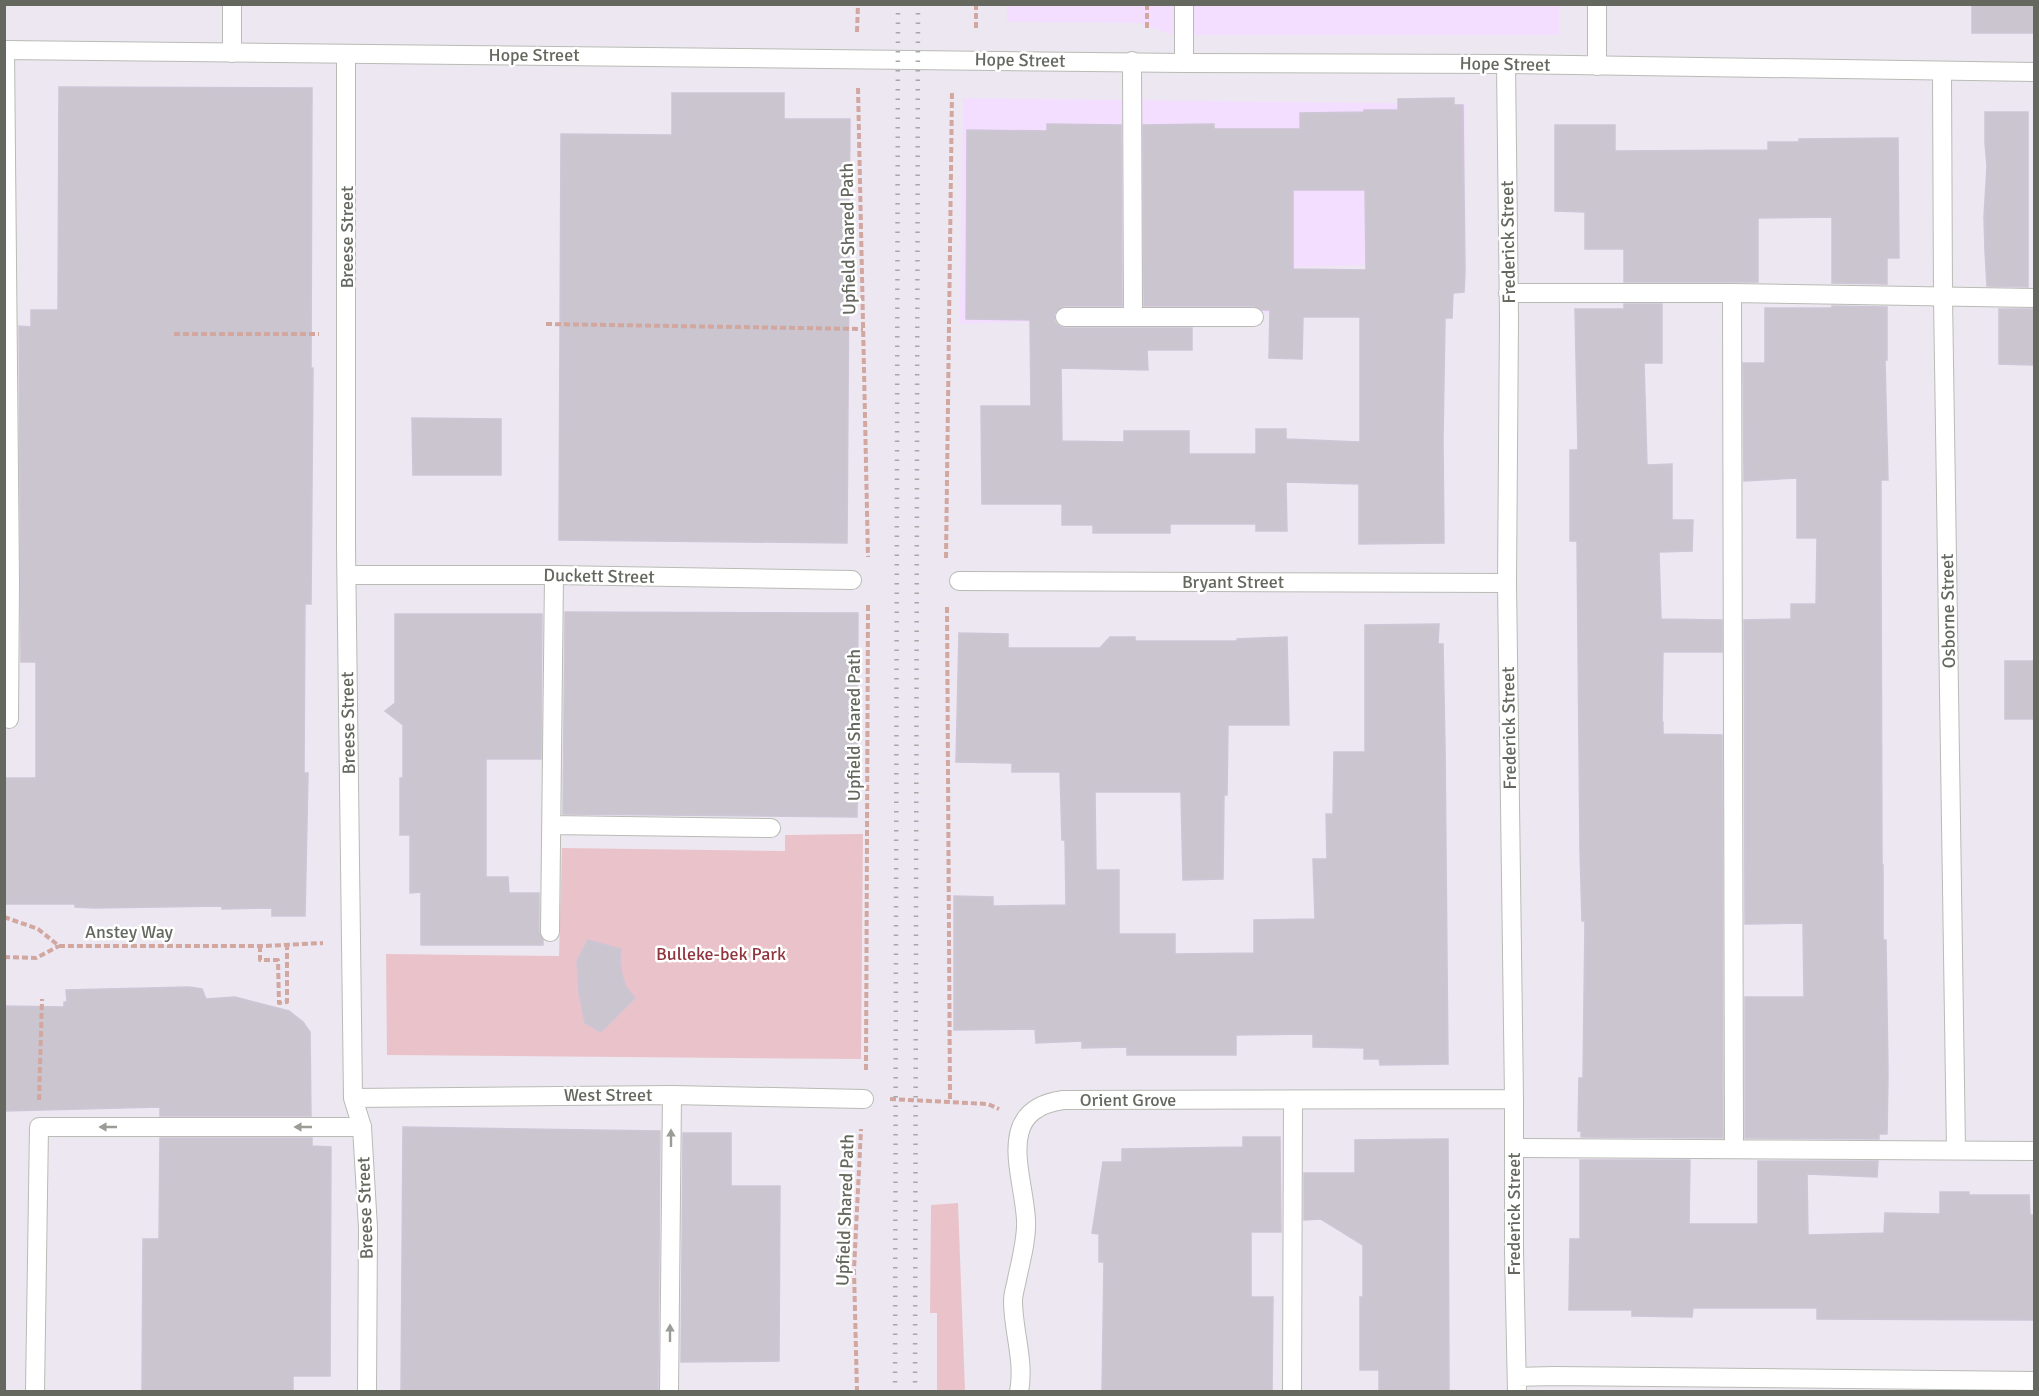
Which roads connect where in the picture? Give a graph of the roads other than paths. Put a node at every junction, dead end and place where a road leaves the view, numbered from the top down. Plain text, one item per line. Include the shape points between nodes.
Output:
1 (232, 4) edge
2 (1184, 4) edge
3 (1597, 4) edge
4 (5, 50) edge
5 (232, 53) junction
6 (346, 54) junction
7 (1132, 61) junction
8 (1184, 63) junction
9 (1506, 64) junction
10 (1597, 66) junction
11 (1942, 72) junction
12 (2034, 72) edge
13 (1508, 293) junction
14 (1732, 293) junction
15 (1943, 297) junction
16 (2034, 298) edge
17 (1065, 317) dead end
18 (1133, 317) junction
19 (1254, 317) dead end
20 (346, 575) junction
21 (554, 575) junction
22 (852, 580) dead end
23 (959, 581) dead end
24 (1507, 583) junction
25 (9, 719) dead end
26 (552, 825) junction
27 (771, 828) dead end
28 (550, 932) dead end
29 (672, 1095) junction
30 (353, 1098) junction
31 (864, 1099) road end
32 (1514, 1099) junction
33 (1293, 1100) junction
34 (362, 1127) junction
35 (1514, 1148) junction
36 (1734, 1149) junction
37 (1956, 1150) junction
38 (2034, 1151) edge
39 (2034, 1381) edge
40 (1517, 1384) edge
41 (35, 1392) edge
42 (368, 1392) edge
43 (669, 1392) edge
44 (1019, 1392) edge
45 (1292, 1392) edge

1 - 5 street
2 - 8 street
3 - 10 street
4 - 5 street, Hope Street
4 - 25 street
5 - 6 street, Hope Street
6 - 7 street, Hope Street
6 - 20 street, Breese Street
7 - 8 street, Hope Street
7 - 18 street
8 - 9 street, Hope Street
9 - 10 street, Hope Street
9 - 13 street, Frederick Street
10 - 11 street, Hope Street
11 - 12 street, Hope Street
11 - 15 street, Osborne Street
13 - 14 street
13 - 24 street, Frederick Street
14 - 15 street
14 - 36 street
15 - 16 street
15 - 37 street, Osborne Street
17 - 18 street
18 - 19 street
20 - 21 street, Duckett Street
20 - 30 street, Breese Street
21 - 22 street, Duckett Street
21 - 26 street
23 - 24 street, Bryant Street
24 - 32 street, Frederick Street
26 - 27 street
26 - 28 street
29 - 30 street, West Street
29 - 31 street, West Street
43 -> 29 street
30 - 34 street, Breese Street
32 - 33 street, Orient Grove
32 - 35 street, Frederick Street
33 - 44 street, Orient Grove via 1063,1100 1049,1102 1024,1119 1017,1154 1026,1237 1013,1298 1020,1354
33 - 45 street
34 -> 41 street via 39,1127
34 - 42 street, Breese Street via 368,1228
35 - 36 street
35 - 40 street, Frederick Street
36 - 37 street
37 - 38 street
39 - 40 street via 1554,1376

